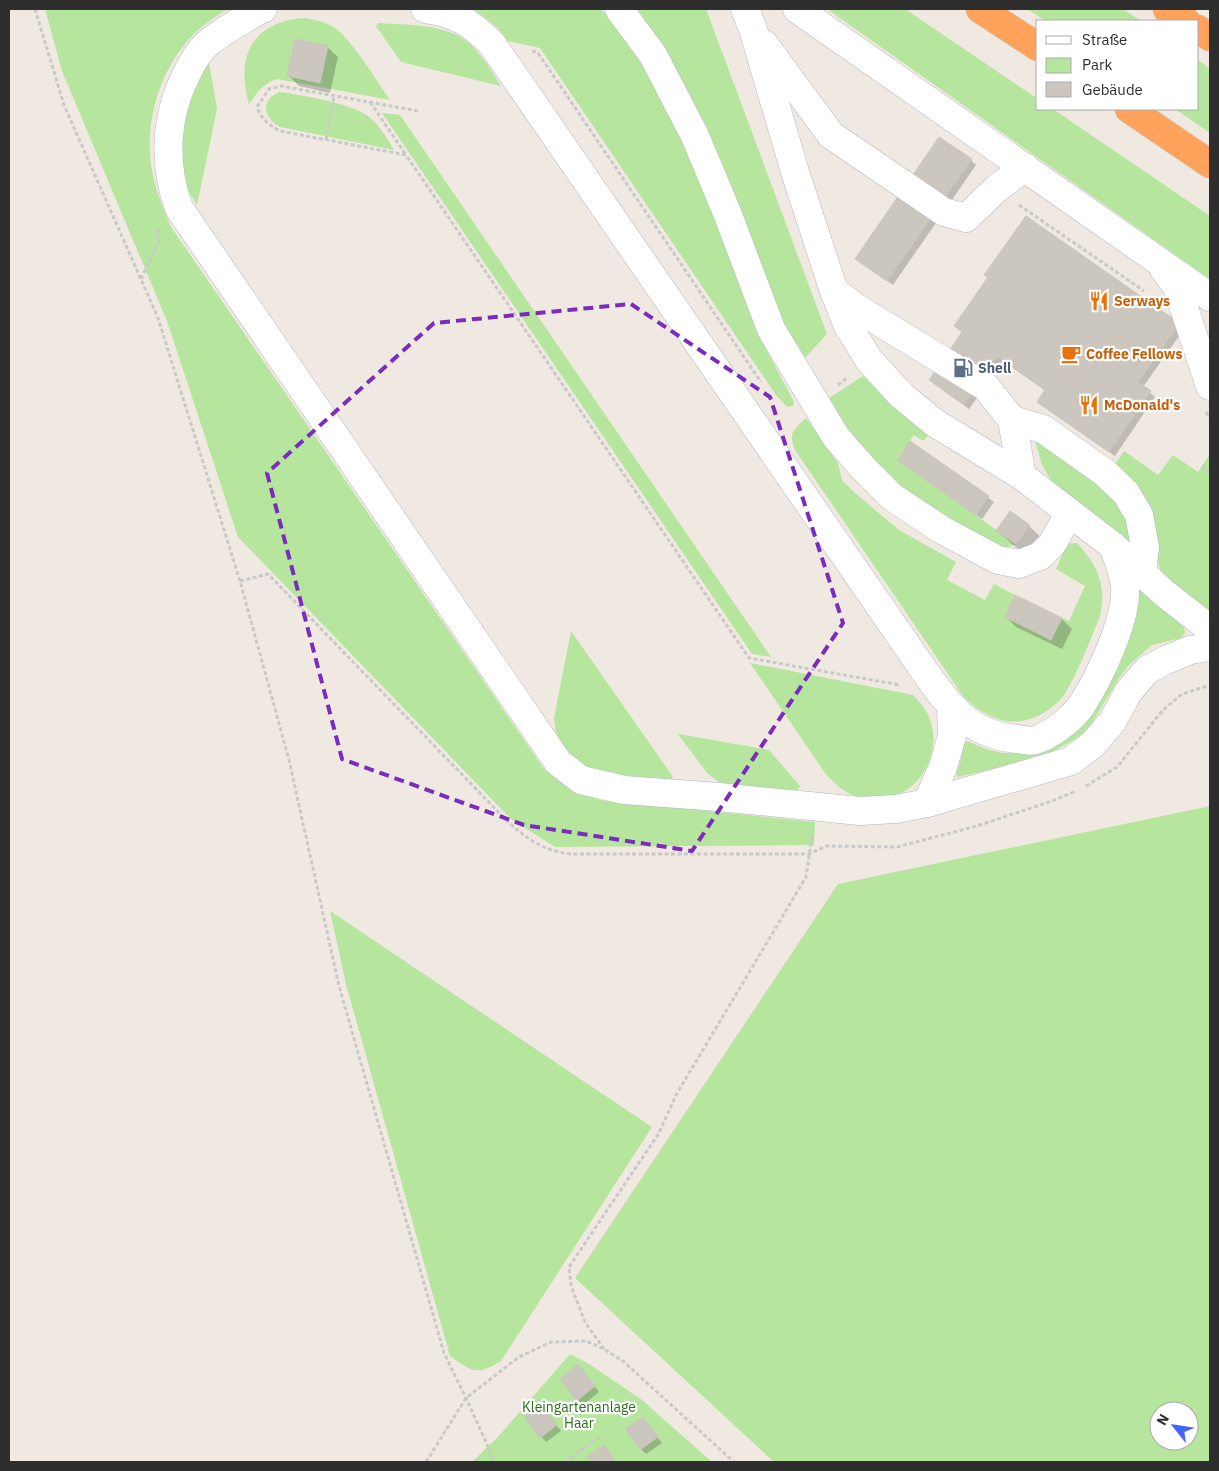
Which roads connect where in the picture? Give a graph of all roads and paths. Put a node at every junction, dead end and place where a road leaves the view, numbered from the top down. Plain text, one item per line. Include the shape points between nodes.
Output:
1 (35, 9) edge
2 (263, 9) edge
3 (425, 9) edge
4 (618, 9) edge
5 (797, 9) edge
6 (980, 9) edge
7 (1167, 9) edge
8 (749, 19) edge
9 (1184, 20) edge
10 (1199, 30) edge
11 (1210, 38) edge
12 (1036, 46) edge
13 (334, 96) junction
14 (370, 102) junction
15 (1130, 110) edge
16 (418, 111) dead end
17 (326, 140) junction
18 (406, 156) junction
19 (1210, 164) edge
20 (1025, 167) junction
21 (996, 188) junction
22 (179, 208) junction
23 (1158, 260) junction
24 (141, 279) junction
25 (834, 291) junction
26 (1146, 292) dead end
27 (1210, 297) edge
28 (1207, 397) edge
29 (1210, 419) edge
30 (1012, 420) junction
31 (1202, 466) dead end
32 (1210, 472) edge
33 (1022, 476) junction
34 (1069, 514) junction
35 (1112, 546) junction
36 (1142, 572) junction
37 (1210, 629) edge
38 (1210, 647) edge
39 (932, 682) junction
40 (951, 707) junction
41 (927, 803) junction
42 (812, 836) dead end
43 (604, 1349) junction
44 (466, 1398) junction
45 (601, 1436) dead end
46 (426, 1462) edge
47 (495, 1462) edge
48 (564, 1462) edge
49 (734, 1462) edge

1 - 24 path via 64,105
2 - 22 lane via 207,44 191,65 180,88 168,139 172,188
3 - 39 lane via 460,17 492,44
4 - 34 lane via 653,55 695,136 770,330 836,437 852,456 892,497 942,530 998,560 1019,564 1040,556 1052,544
5 - 20 lane
6 - 12 highway
7 - 9 highway
8 - 21 lane via 831,135 944,212 966,218
8 - 25 lane
10 - 11 highway
13 - 14 path
13 - 17 path
13 - 17 path via 281,86 269,89 257,107 260,116 280,131
14 - 16 path
14 - 18 path
15 - 19 highway
17 - 18 path
18 - 39 path via 749,658 910,687
20 - 21 lane
20 - 23 lane
21 - 26 path
22 - 24 path via 156,232 159,241
22 - 41 lane via 558,762 581,780 624,790 860,811
23 - 27 lane
23 - 28 lane via 1178,287
24 - 44 path via 158,318 240,581 289,760 339,986 444,1353
25 - 30 lane via 986,387
25 - 33 lane via 848,326 869,360 902,396 936,423
28 - 29 path
30 - 33 lane
30 - 36 lane via 1043,429 1104,472 1126,493 1139,515 1145,547
31 - 32 path
33 - 34 lane
34 - 35 lane
35 - 36 lane
35 - 40 lane via 1122,567 1123,606 1113,643 1080,707 1057,729 1034,741 999,737 974,726
36 - 37 lane
38 - 41 lane via 1190,650 1147,670 1128,691 1112,722 1092,745 1071,761
39 - 40 lane
40 - 41 lane via 952,736
42 - 43 path via 806,877 676,1095 659,1133 570,1268 571,1286 585,1322
43 - 44 path via 586,1341 550,1342 519,1357
43 - 49 path via 624,1362
44 - 46 path
44 - 47 path
45 - 48 path

